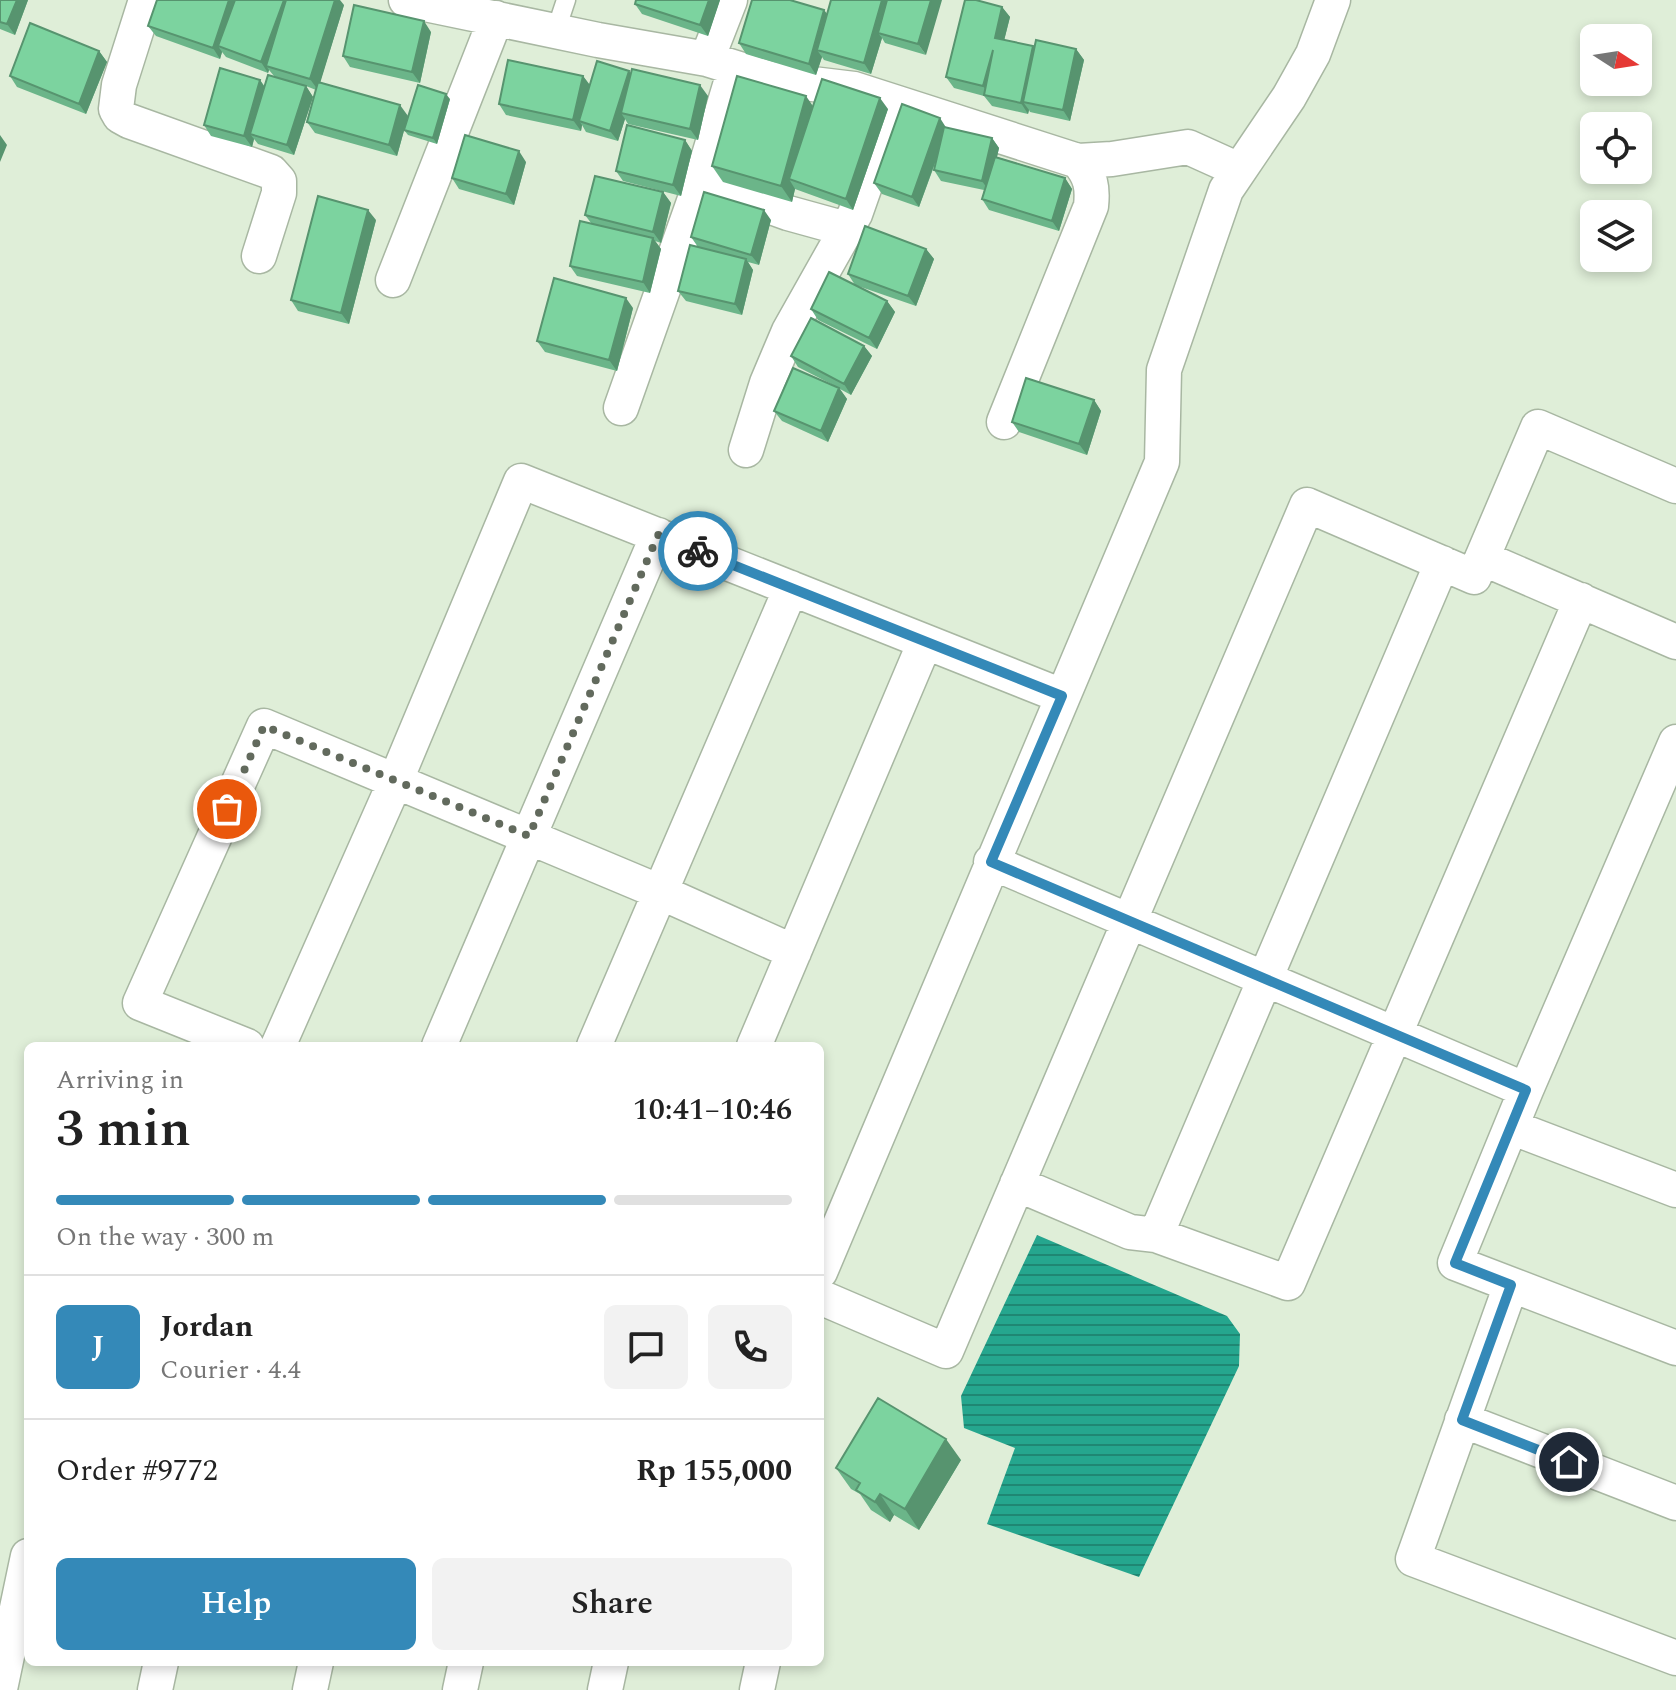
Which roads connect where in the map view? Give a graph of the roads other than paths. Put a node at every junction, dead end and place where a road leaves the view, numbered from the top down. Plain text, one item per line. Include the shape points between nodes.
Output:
1 (146, 0) edge
2 (406, 0) edge
3 (730, 0) edge
4 (1333, 0) edge
5 (561, 15) edge
6 (496, 18) junction
7 (721, 64) junction
8 (894, 103) junction
9 (1078, 161) junction
10 (1239, 170) junction
11 (701, 182) junction
12 (846, 229) junction
13 (259, 256) dead end
14 (393, 280) dead end
15 (621, 408) dead end
16 (1004, 422) dead end
17 (746, 450) dead end
18 (1676, 486) edge
19 (658, 535) junction
20 (1482, 558) junction
21 (1442, 563) junction
22 (791, 588) junction
23 (1581, 600) junction
24 (925, 642) junction
25 (1676, 642) edge
26 (1062, 696) junction
27 (1676, 742) edge
28 (395, 782) junction
29 (529, 836) junction
30 (991, 862) junction
31 (660, 892) junction
32 (1129, 921) junction
33 (794, 952) junction
34 (1265, 979) junction
35 (1394, 1034) junction
36 (237, 1042) edge
37 (280, 1042) edge
38 (441, 1042) edge
39 (596, 1042) edge
40 (756, 1042) edge
41 (1526, 1090) junction
42 (1511, 1127) junction
43 (1017, 1184) junction
44 (1676, 1190) edge
45 (1156, 1235) junction
46 (824, 1262) edge
47 (1511, 1285) junction
48 (824, 1299) edge
49 (1676, 1348) edge
50 (1462, 1420) junction
51 (1676, 1503) edge
52 (24, 1575) edge
53 (1676, 1658) edge
54 (160, 1666) edge
55 (315, 1666) edge
56 (465, 1666) edge
57 (610, 1666) edge
58 (762, 1666) edge
59 (0, 1689) edge
60 (155, 1690) edge
61 (310, 1690) edge
62 (460, 1690) edge
63 (605, 1690) edge
64 (757, 1690) edge

1 - 13 street via 116,109 129,121 271,172 279,181 279,193
2 - 6 street
3 - 7 street
4 - 10 street via 1313,54
5 - 6 street
5 - 7 street
6 - 14 street
7 - 8 street via 771,79 854,89
7 - 11 street
8 - 9 street
8 - 12 street
9 - 10 street via 1188,147
9 - 16 street via 1088,172 1091,206
10 - 26 street via 1226,190 1164,370 1162,462
11 - 12 street
11 - 15 street
12 - 17 street via 789,331
18 - 20 street via 1538,427
19 - 22 street
19 - 28 street via 521,481
19 - 29 street
20 - 21 street via 1474,577
20 - 23 street
21 - 32 street via 1307,505
21 - 34 street
22 - 24 street
22 - 31 street
23 - 25 street
23 - 35 street
24 - 26 street
24 - 33 street
26 - 30 street
27 - 41 street
28 - 29 street
28 - 36 street via 264,726 140,1003
28 - 37 street
29 - 31 street
29 - 38 street
30 - 32 street
30 - 46 street
31 - 33 street
31 - 39 street
32 - 34 street
32 - 43 street
33 - 40 street
34 - 35 street
34 - 45 street
35 - 41 street
35 - 45 street via 1288,1283
41 - 42 street
42 - 44 street
42 - 47 street via 1455,1263
43 - 45 street via 1130,1232
43 - 48 street via 946,1351
47 - 49 street
47 - 50 street
50 - 51 street
50 - 53 street via 1413,1559
52 - 59 street
54 - 60 street
55 - 61 street
56 - 62 street
57 - 63 street
58 - 64 street

